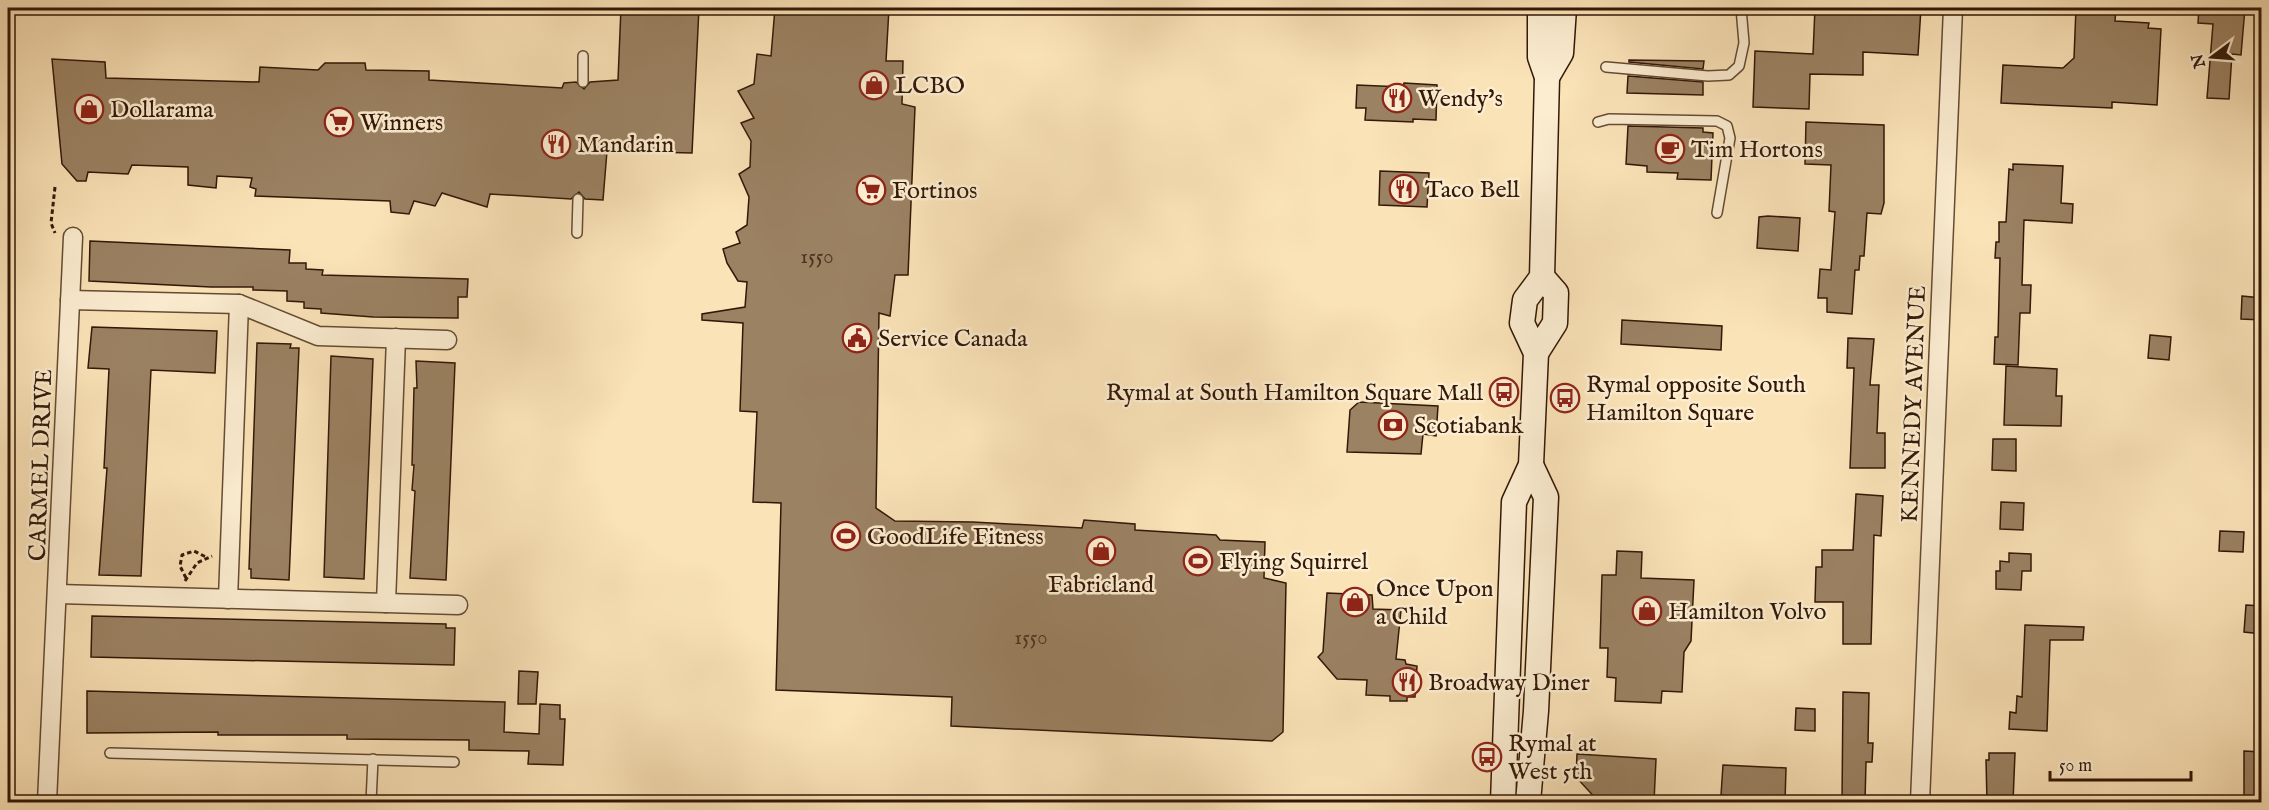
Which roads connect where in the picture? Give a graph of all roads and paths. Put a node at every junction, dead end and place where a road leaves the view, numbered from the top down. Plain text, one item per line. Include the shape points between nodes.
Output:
1 (1540, 8) edge
2 (1564, 8) edge
3 (1742, 8) edge
4 (1953, 8) edge
5 (583, 56) dead end
6 (1606, 68) dead end
7 (1547, 77) junction
8 (583, 82) dead end
9 (1598, 122) dead end
10 (54, 187) dead end
11 (578, 199) dead end
12 (1717, 213) dead end
13 (577, 233) dead end
14 (72, 245) joint
15 (1542, 277) junction
16 (70, 300) junction
17 (239, 304) junction
18 (396, 338) junction
19 (447, 340) dead end
20 (1536, 353) junction
21 (1531, 465) junction
22 (230, 556) junction
23 (206, 558) junction
24 (186, 578) junction
25 (58, 594) junction
26 (183, 598) junction
27 (228, 599) junction
28 (386, 603) junction
29 (458, 605) dead end
30 (110, 753) dead end
31 (373, 759) junction
32 (454, 762) dead end
33 (47, 802) edge
34 (371, 802) edge
35 (1503, 802) edge
36 (1528, 802) edge
37 (1920, 802) edge

1 - 7 main road via 1540,57
2 - 7 main road via 1561,53
3 - 6 lane via 1744,44 1739,66 1729,75
4 - 37 street, KENNEDY AVENUE
5 - 8 lane
7 - 15 main road
9 - 12 lane via 1717,121 1727,126 1730,138
10 - 14 path via 51,223 56,236
11 - 13 lane
14 - 16 street, CARMEL DRIVE
15 - 20 main road via 1525,300 1522,323
15 - 20 main road via 1556,293 1555,323
16 - 17 street
16 - 25 street, CARMEL DRIVE
17 - 18 street via 318,336
17 - 22 street
18 - 19 street
18 - 28 street
20 - 21 main road
21 - 35 main road via 1514,502
21 - 36 main road via 1546,497
22 - 23 path
22 - 27 street
23 - 24 path
23 - 24 path via 194,551 182,555 180,566
24 - 26 path
25 - 26 street
25 - 33 street, CARMEL DRIVE
26 - 27 street
27 - 28 street
28 - 29 street
30 - 31 lane
31 - 32 lane
31 - 34 lane

